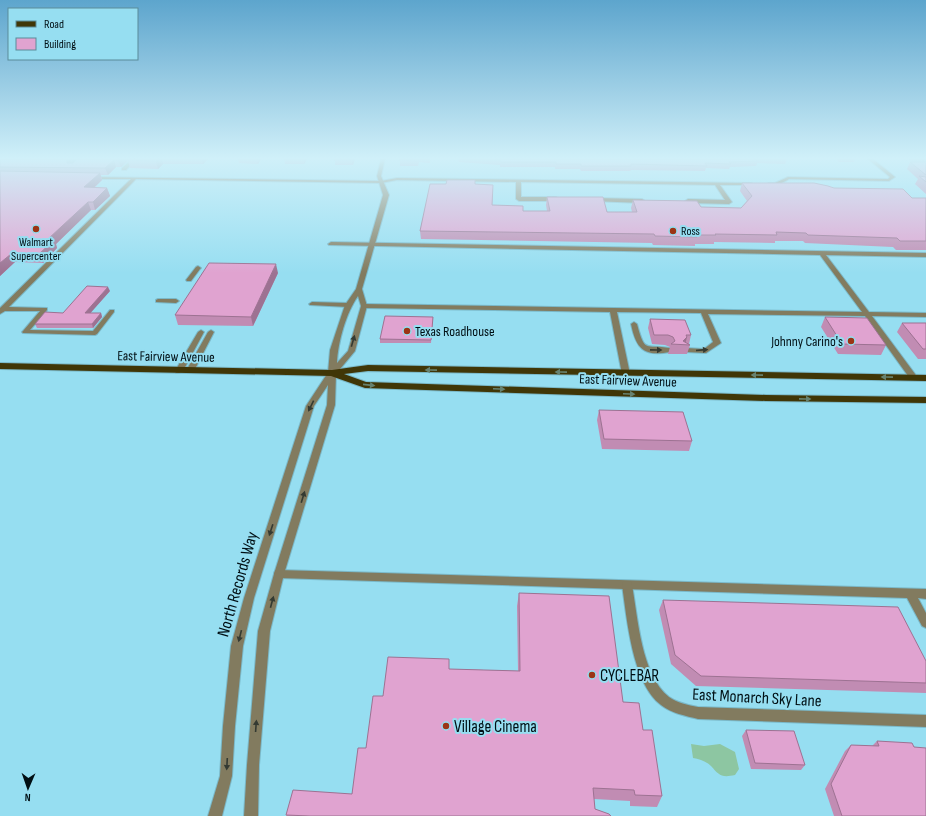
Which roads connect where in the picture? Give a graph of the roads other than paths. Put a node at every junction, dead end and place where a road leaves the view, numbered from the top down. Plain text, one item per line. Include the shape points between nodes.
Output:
1 (116, 197) edge
2 (385, 197) edge
3 (519, 197) edge
4 (726, 197) edge
5 (559, 199) edge
6 (584, 200) edge
7 (647, 201) edge
8 (684, 201) edge
9 (331, 244) dead end
10 (371, 246) junction
11 (822, 253) junction
12 (926, 255) edge
13 (198, 268) dead end
14 (190, 280) dead end
15 (359, 289) junction
16 (158, 301) dead end
17 (176, 301) dead end
18 (312, 304) dead end
19 (348, 305) junction
20 (364, 306) junction
21 (2, 310) edge
22 (614, 310) junction
23 (112, 311) dead end
24 (704, 312) junction
25 (869, 315) junction
26 (926, 316) edge
27 (634, 324) dead end
28 (201, 332) dead end
29 (211, 332) dead end
30 (667, 350) dead end
31 (686, 350) edge
32 (0, 366) edge
33 (180, 371) junction
34 (190, 371) junction
35 (332, 373) junction
36 (626, 374) junction
37 (914, 378) junction
38 (926, 378) edge
39 (926, 400) edge
40 (279, 574) junction
41 (627, 585) junction
42 (910, 594) junction
43 (926, 594) edge
44 (926, 623) edge
45 (926, 721) edge
46 (215, 816) edge
47 (251, 816) edge

1 - 21 street
2 - 10 street, North Records Way
3 - 5 street
4 - 8 street via 729,202
6 - 7 street
9 - 10 street
10 - 11 street
10 - 15 street, North Records Way
11 - 12 street
11 - 25 street
13 - 14 street
15 - 19 street, North Records Way
15 - 20 street
16 - 17 street
18 - 19 street
19 - 35 street, North Records Way via 334,350
20 - 22 street
35 -> 20 street, North Records Way via 351,351
21 - 23 street via 45,309 25,332 95,333
22 - 24 street
22 - 36 street
24 - 25 street
31 -> 24 street via 706,351 717,343
25 - 26 street
25 - 37 street
27 -> 30 street via 638,343 644,348
28 - 33 street
29 - 34 street
32 - 33 main road, East Fairview Avenue
33 - 34 main road, East Fairview Avenue
34 - 35 main road, East Fairview Avenue
36 -> 35 main road, East Fairview Avenue via 368,368
35 -> 39 main road, East Fairview Avenue via 365,385 766,398
40 -> 35 street, North Records Way via 331,405
35 -> 46 street, North Records Way via 310,406 249,598 237,646 226,776
37 -> 36 main road, East Fairview Avenue
37 - 38 main road, East Fairview Avenue
40 - 41 street
47 -> 40 street, North Records Way via 264,631
41 - 42 street
41 - 45 street, East Monarch Sky Lane via 639,651 650,683 665,701 679,708 698,713
42 - 43 street
42 - 44 street

